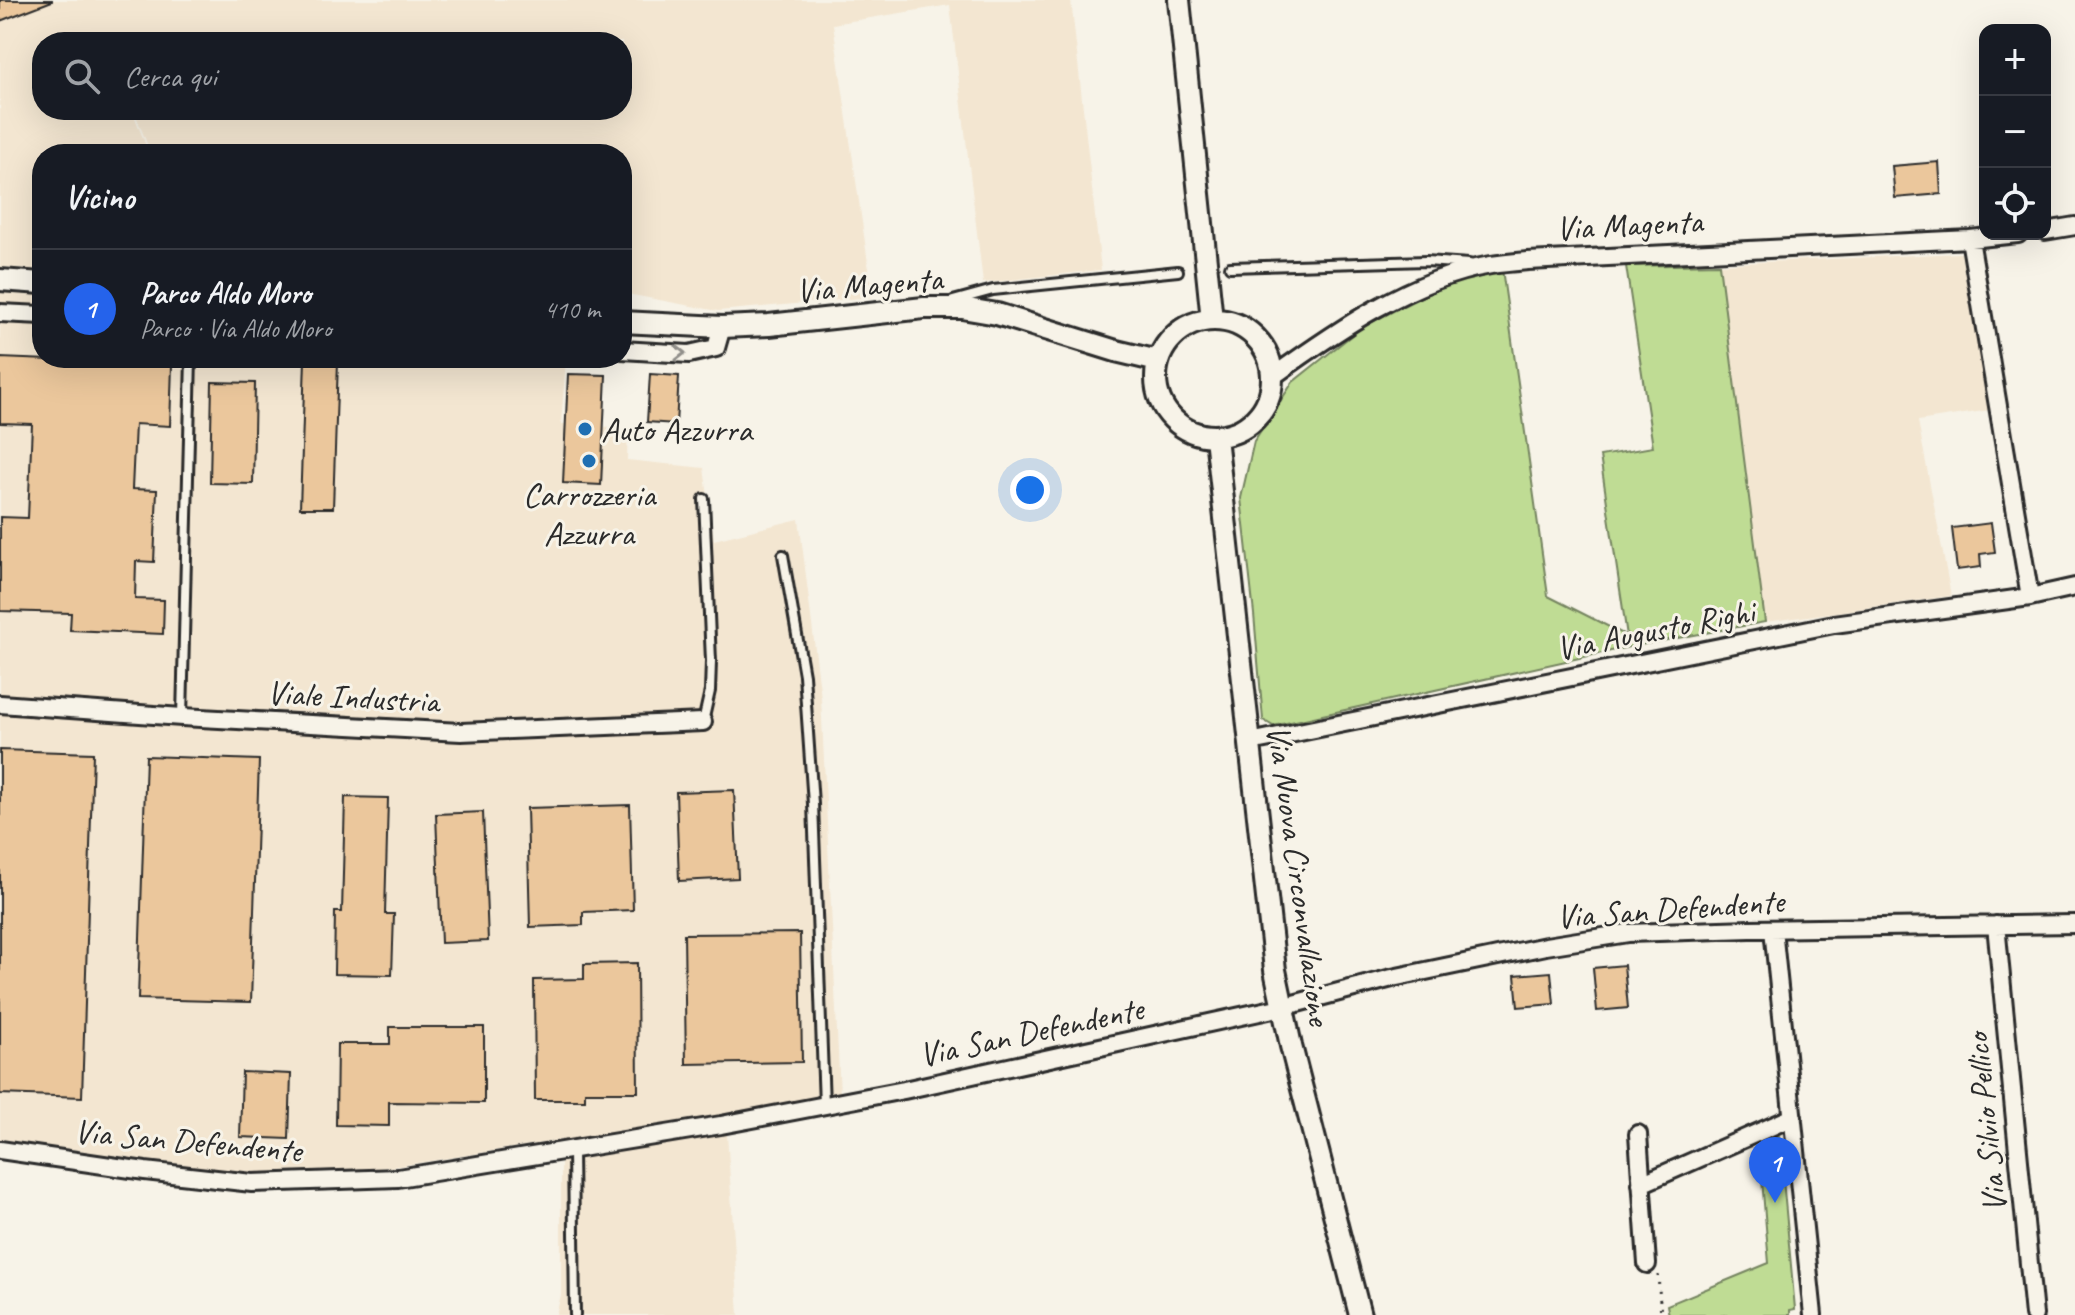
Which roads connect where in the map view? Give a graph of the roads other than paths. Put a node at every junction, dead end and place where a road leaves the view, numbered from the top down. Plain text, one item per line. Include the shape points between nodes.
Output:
1 (1179, 0) edge
2 (2075, 226) edge
3 (2051, 230) edge
4 (1979, 238) edge
5 (1970, 239) junction
6 (1490, 265) junction
7 (1230, 267) dead end
8 (1178, 271) dead end
9 (0, 280) edge
10 (32, 282) edge
11 (924, 308) junction
12 (0, 313) edge
13 (32, 315) edge
14 (1212, 320) junction
15 (632, 322) edge
16 (722, 327) junction
17 (632, 351) edge
18 (1158, 361) junction
19 (191, 368) edge
20 (1272, 377) junction
21 (1216, 437) junction
22 (704, 499) dead end
23 (783, 555) dead end
24 (2075, 587) edge
25 (2030, 597) junction
26 (0, 704) edge
27 (182, 717) junction
28 (703, 722) joint
29 (1250, 742) junction
30 (2075, 924) edge
31 (1996, 925) junction
32 (1773, 929) junction
33 (1282, 1007) junction
34 (824, 1105) junction
35 (1793, 1117) junction
36 (1638, 1134) dead end
37 (0, 1150) edge
38 (573, 1150) junction
39 (1641, 1184) junction
40 (1647, 1264) road end
41 (575, 1315) edge
42 (1360, 1315) edge
43 (1813, 1315) edge
44 (2034, 1315) edge

1 - 14 street
2 - 3 street
4 - 5 street, Via Magenta
5 - 6 street, Via Magenta
5 - 25 street
6 - 7 lane via 1426,261
6 - 20 street, Via Magenta via 1395,299 1334,332
8 - 11 lane via 993,290
9 - 10 street
11 - 16 street, Via Magenta
11 - 18 street, Via Magenta via 997,314
12 - 13 street
14 - 18 street via 1179,332
14 - 20 street via 1247,330 1269,359
15 - 16 street, Via Magenta
17 -> 16 street via 689,354 716,348
18 - 21 street via 1155,380 1167,414 1189,431
19 - 27 lane
20 - 21 street via 1270,395 1250,424
21 - 29 street, Via Nuova Circonvallazione
22 - 28 lane via 711,661
23 - 34 lane via 804,675
24 - 25 street, Via Augusto Righi
25 - 29 street, Via Augusto Righi via 1834,624
26 - 27 street, Viale Industria
27 - 28 street, Viale Industria via 461,732
29 - 33 street, Via Nuova Circonvallazione
30 - 31 street, Via San Defendente
31 - 32 street, Via San Defendente
31 - 44 street, Via Silvio Pellico
32 - 33 street, Via San Defendente via 1628,933 1546,946
32 - 35 street
33 - 34 street, Via San Defendente
33 - 42 street, Via Nuova Circonvallazione
34 - 38 street, Via San Defendente
35 - 39 street
35 - 43 street
36 - 39 street
37 - 38 street, Via San Defendente via 252,1183 398,1178
38 - 41 lane
39 - 40 street

